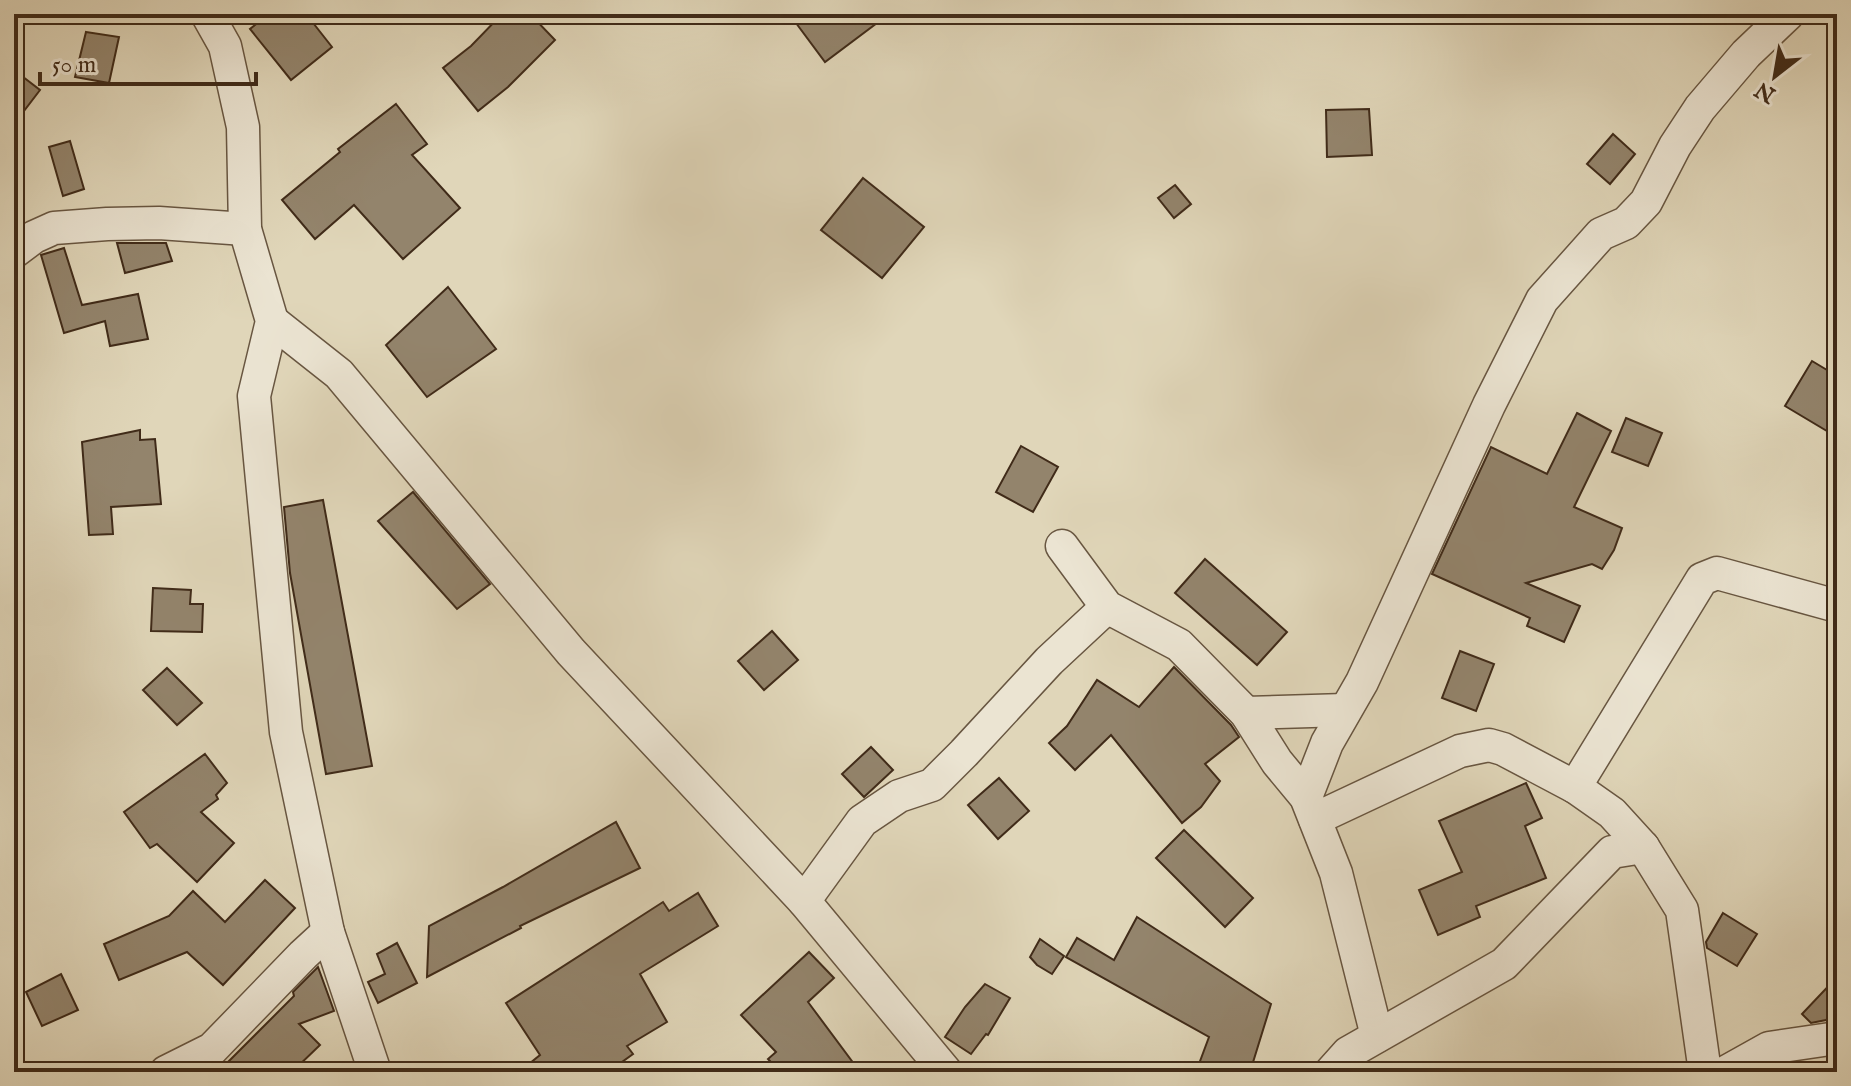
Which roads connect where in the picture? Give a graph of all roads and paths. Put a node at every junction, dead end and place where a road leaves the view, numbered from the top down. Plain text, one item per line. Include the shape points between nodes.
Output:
1 (207, 14) edge
2 (1788, 14) edge
3 (245, 229) junction
4 (14, 252) edge
5 (272, 321) junction
6 (1062, 546) dead end
7 (1837, 606) edge
8 (1107, 607) junction
9 (1345, 710) junction
10 (1246, 713) junction
11 (1575, 787) junction
12 (1311, 808) junction
13 (1643, 847) junction
14 (804, 901) junction
15 (328, 932) junction
16 (1377, 1036) junction
17 (1837, 1038) edge
18 (166, 1072) edge
19 (375, 1072) edge
20 (946, 1072) edge
21 (1331, 1072) edge
22 (1705, 1072) edge
23 (1726, 1072) edge

1 - 3 street via 225,46 243,127
2 - 9 street via 1700,108 1646,202 1626,223 1601,234 1542,300
3 - 4 street via 159,223 54,228
3 - 5 street
5 - 14 street via 339,374 571,652
5 - 15 street via 254,396 286,732
6 - 8 street
7 - 11 street via 1717,573 1702,579
8 - 10 street via 1179,645
8 - 14 street via 932,785 899,796 862,821
9 - 10 street
9 - 12 street via 1327,743
10 - 12 street
11 - 12 street via 1489,745 1460,751
11 - 13 street via 1612,813
12 - 16 street via 1336,873
13 - 16 street via 1612,852 1504,964
13 - 22 street via 1682,910
14 - 20 street
15 - 18 street via 212,1049
15 - 19 street
16 - 21 street via 1348,1053
17 - 23 street via 1769,1048

